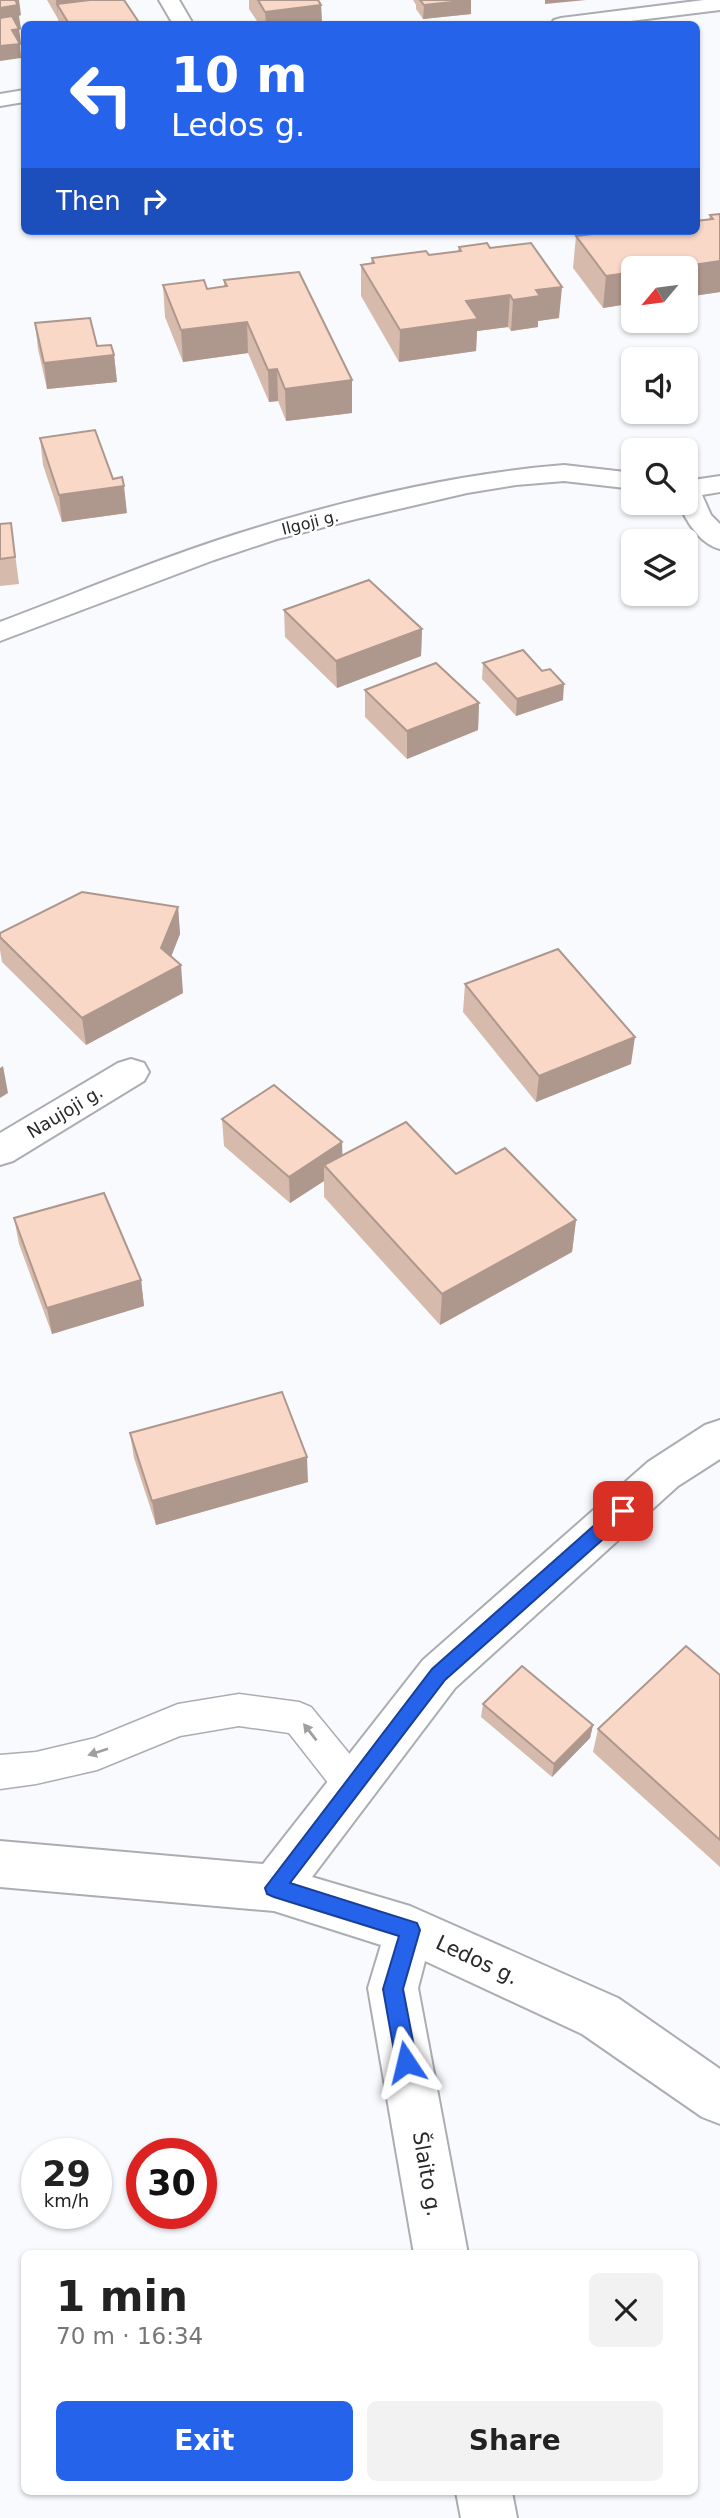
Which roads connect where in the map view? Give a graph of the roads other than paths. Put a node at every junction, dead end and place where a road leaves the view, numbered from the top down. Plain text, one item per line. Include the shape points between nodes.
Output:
1 (169, 0) edge
2 (720, 4) edge
3 (181, 21) edge
4 (585, 21) edge
5 (21, 96) edge
6 (0, 100) edge
7 (621, 480) edge
8 (720, 484) edge
9 (698, 488) edge
10 (698, 515) edge
11 (720, 541) edge
12 (0, 632) edge
13 (131, 1072) dead end
14 (0, 1152) edge
15 (720, 1437) edge
16 (0, 1772) edge
17 (353, 1786) junction
18 (0, 1864) edge
19 (274, 1888) junction
20 (410, 1930) junction
21 (720, 2099) edge
22 (440, 2250) edge
23 (485, 2495) edge
24 (489, 2518) edge

1 - 3 street
2 - 4 street
5 - 6 street
7 - 12 street, Ilgoji g. via 564,473 516,477 353,511 204,554
8 - 9 street
10 - 11 street
13 - 14 street, Naujoji g.
15 - 17 street via 663,1474 439,1674
17 -> 16 lane via 299,1718 239,1710 178,1720 97,1754
17 - 19 street
18 - 19 street, Ledos g.
19 - 20 street, Ledos g.
20 - 21 street, Ledos g. via 600,2016
20 - 22 street, Šlaito g. via 393,1989
23 - 24 street

